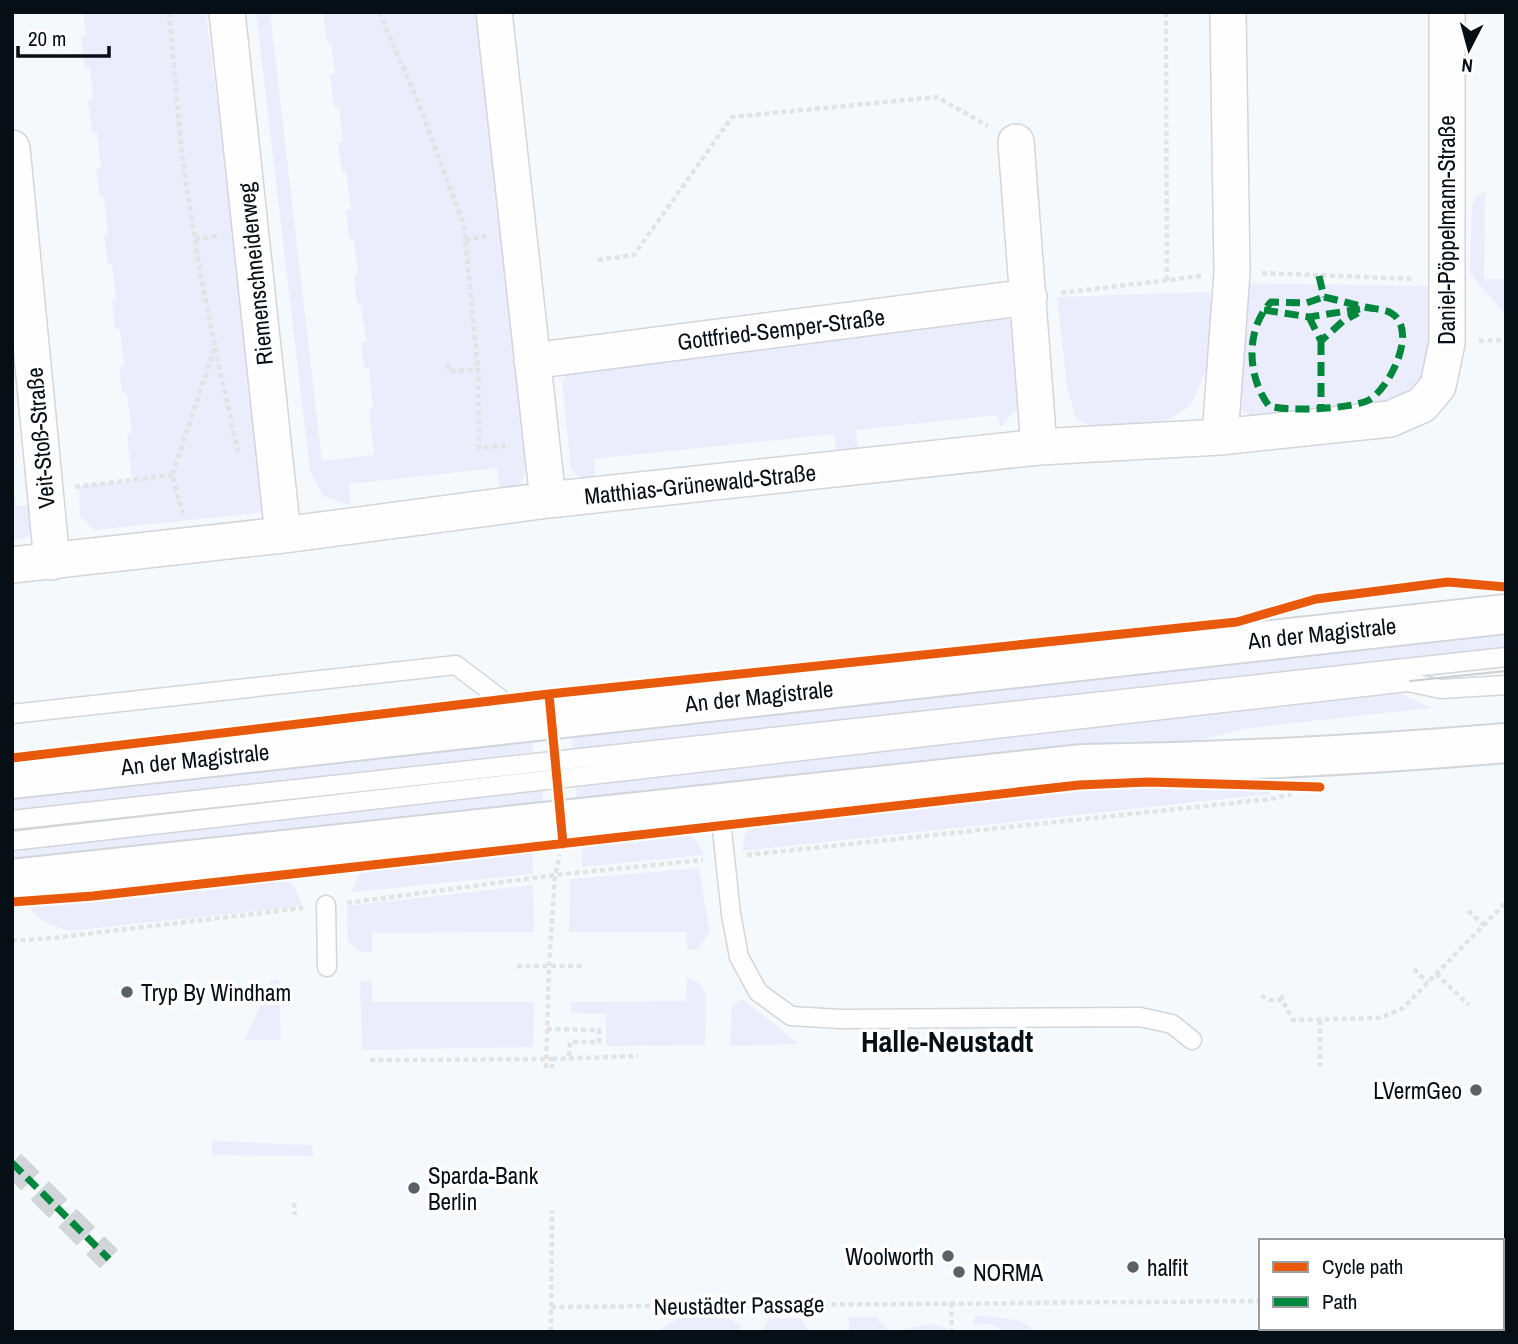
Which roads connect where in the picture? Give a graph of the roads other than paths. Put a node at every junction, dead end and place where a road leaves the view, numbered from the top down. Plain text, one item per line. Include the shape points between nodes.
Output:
1 (227, 12) edge
2 (494, 12) edge
3 (1228, 12) edge
4 (1447, 12) edge
5 (1016, 142) road end
6 (12, 148) edge
7 (1029, 297) junction
8 (533, 361) junction
9 (1390, 419) joint
10 (1220, 437) junction
11 (1040, 447) junction
12 (548, 500) junction
13 (283, 535) junction
14 (52, 562) junction
15 (12, 565) edge
16 (1506, 614) edge
17 (1506, 657) edge
18 (1410, 681) dead end
19 (1506, 685) edge
20 (12, 714) edge
21 (530, 722) junction
22 (1506, 743) edge
23 (584, 776) junction
24 (12, 779) edge
25 (719, 802) junction
26 (12, 820) edge
27 (12, 841) edge
28 (12, 879) edge
29 (326, 905) road end
30 (327, 967) dead end
31 (1192, 1041) dead end

1 - 13 street, Riemenschneiderweg
2 - 8 street
3 - 10 street via 1232,272
4 - 9 street, Daniel-Pöppelmann-Straße via 1446,354 1438,386 1422,405
5 - 7 street
6 - 14 street, Veit-Stoß-Straße
7 - 8 street, Gottfried-Semper-Straße
7 - 11 street
8 - 12 street
9 - 10 street, Matthias-Grünewald-Straße
10 - 11 street, Matthias-Grünewald-Straße
11 - 12 street, Matthias-Grünewald-Straße
12 - 13 street, Matthias-Grünewald-Straße
13 - 14 street, Matthias-Grünewald-Straße
14 - 15 street, Matthias-Grünewald-Straße
16 - 21 main road, An der Magistrale
17 - 26 lane
18 - 23 lane
19 - 23 lane via 1441,689 1408,682
20 - 21 lane via 456,665
21 - 24 main road, An der Magistrale
22 - 25 main road via 1369,755 1083,764
23 - 27 lane
25 - 28 main road
25 - 31 lane via 739,957 758,992 791,1016 1140,1017 1172,1024
29 - 30 lane

